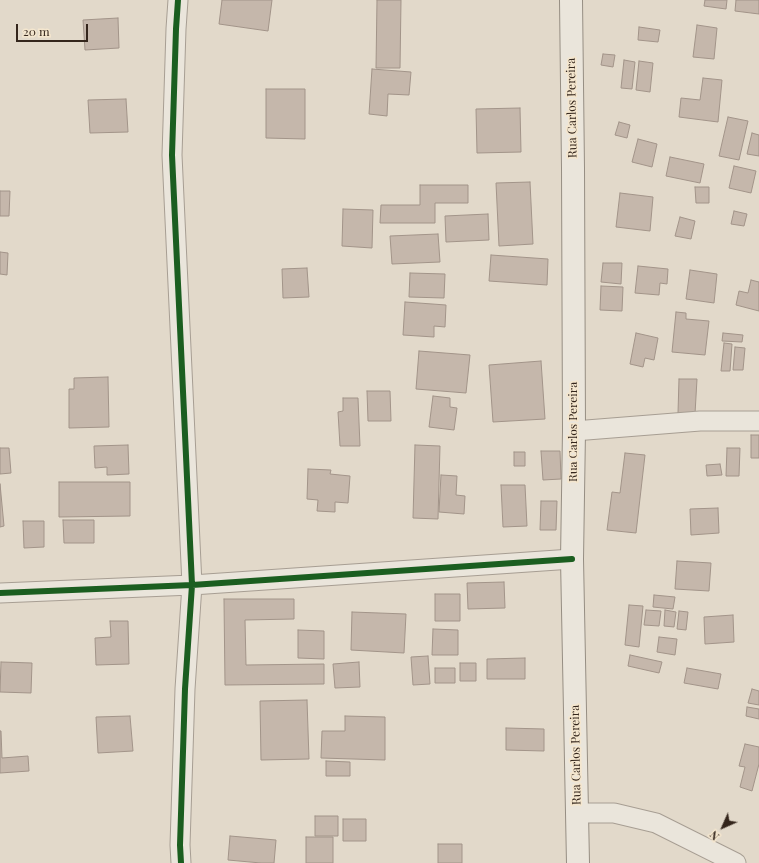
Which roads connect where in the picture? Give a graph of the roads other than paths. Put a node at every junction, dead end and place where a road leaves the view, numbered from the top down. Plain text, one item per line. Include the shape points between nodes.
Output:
1 (178, 0) edge
2 (571, 0) edge
3 (759, 421) edge
4 (574, 432) junction
5 (572, 559) junction
6 (192, 585) junction
7 (0, 593) edge
8 (577, 813) junction
9 (181, 863) edge
10 (578, 863) edge
11 (736, 863) edge

1 - 6 street via 172,155
2 - 4 main road, Rua Carlos Pereira
3 - 4 street via 700,421
4 - 5 main road, Rua Carlos Pereira
5 - 6 street
5 - 8 main road, Rua Carlos Pereira
6 - 7 street
6 - 9 street via 185,689
8 - 10 main road, Rua Carlos Pereira
8 - 11 street via 614,813 656,823

